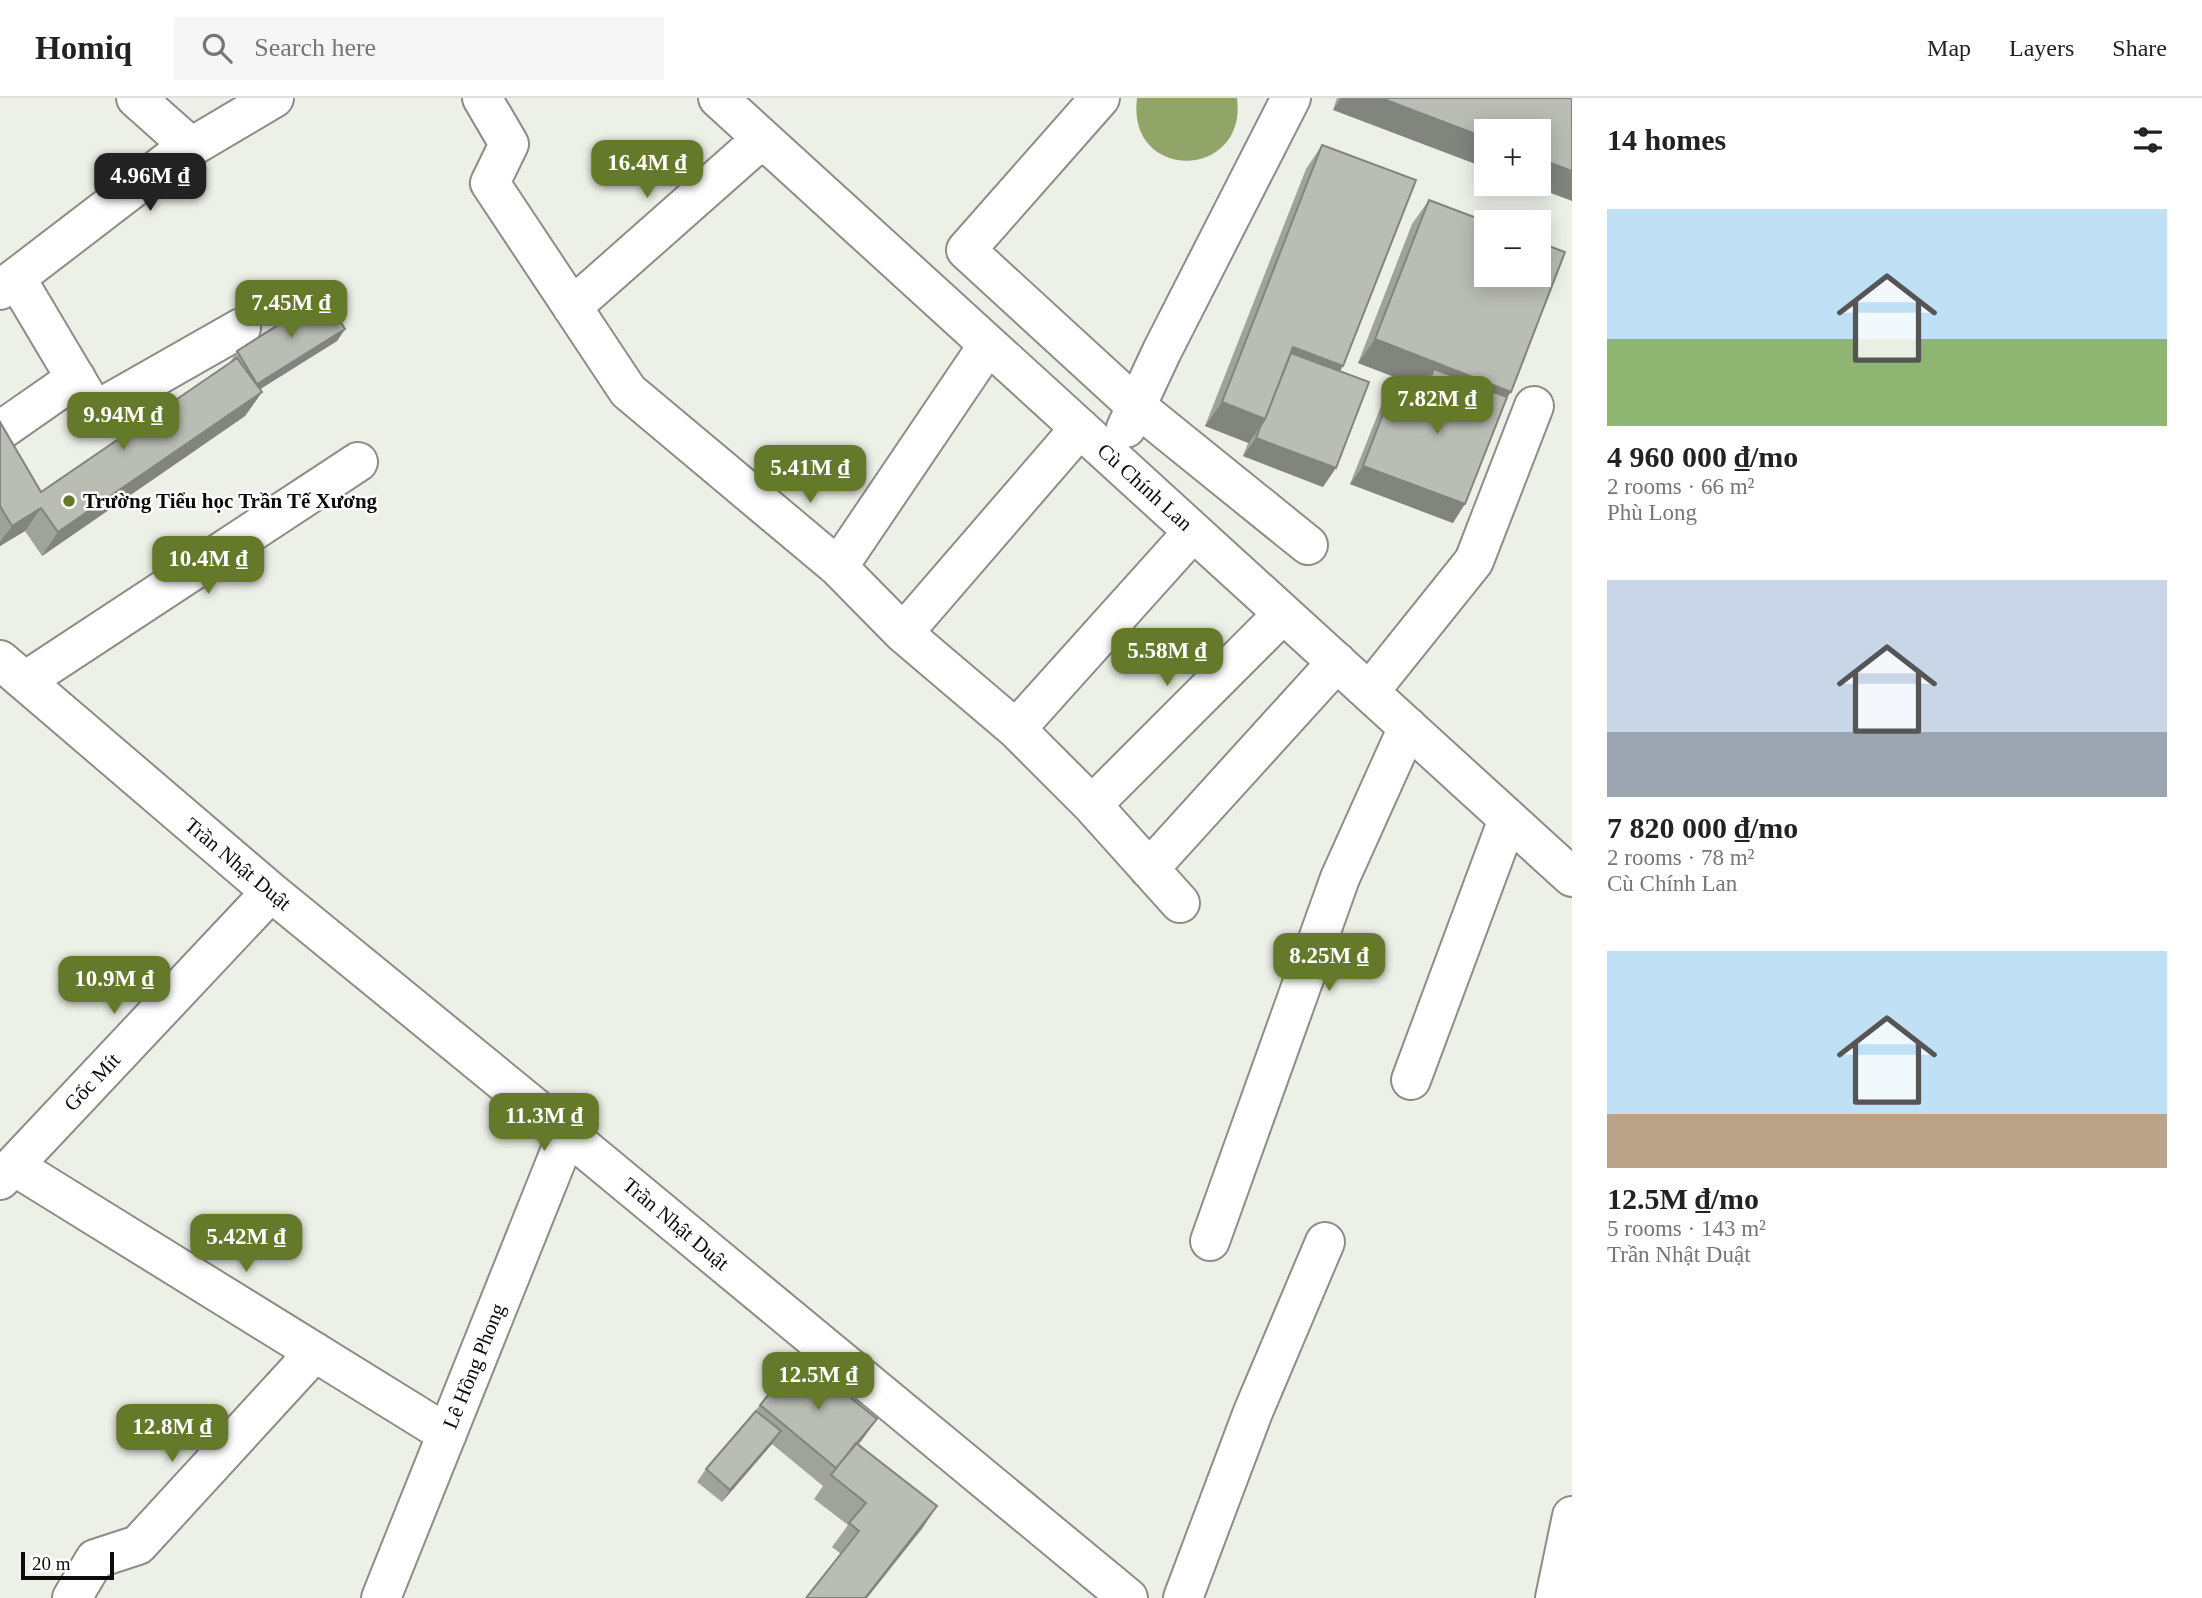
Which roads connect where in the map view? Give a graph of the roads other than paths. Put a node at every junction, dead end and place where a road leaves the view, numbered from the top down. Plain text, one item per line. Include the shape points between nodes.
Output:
1 (136, 98) edge
2 (274, 98) edge
3 (482, 98) edge
4 (718, 98) edge
5 (1100, 98) edge
6 (1292, 98) edge
7 (762, 139) junction
8 (191, 147) junction
9 (8, 284) edge
10 (572, 307) junction
11 (241, 328) dead end
12 (988, 345) junction
13 (76, 378) junction
14 (1136, 406) junction
15 (1534, 406) dead end
16 (1080, 428) junction
17 (0, 431) edge
18 (1112, 458) junction
19 (358, 461) dead end
20 (1193, 532) junction
21 (1308, 545) dead end
22 (838, 567) junction
23 (1283, 614) junction
24 (903, 633) junction
25 (1337, 663) junction
26 (9, 673) edge
27 (1369, 692) junction
28 (1408, 727) junction
29 (1016, 729) junction
30 (1092, 805) junction
31 (1508, 819) junction
32 (1149, 869) junction
33 (1572, 877) edge
34 (271, 892) junction
35 (1180, 903) dead end
36 (1411, 1080) dead end
37 (567, 1134) junction
38 (7, 1173) edge
39 (1210, 1241) dead end
40 (1325, 1242) dead end
41 (315, 1352) junction
42 (447, 1434) junction
43 (1572, 1516) edge
44 (1091, 1585) edge
45 (72, 1598) edge
46 (382, 1598) edge
47 (1128, 1598) edge
48 (1183, 1598) edge
49 (1555, 1598) edge

1 - 8 street
2 - 8 street
3 - 10 street via 509,144 490,183
4 - 7 street, Cù Chính Lan
5 - 14 street via 966,250
6 - 14 street
7 - 10 street
7 - 12 street, Cù Chính Lan
8 - 9 street
9 - 13 street
10 - 22 street via 628,391
11 - 13 street via 95,411
12 - 16 street, Cù Chính Lan
12 - 22 street
13 - 17 street
14 - 18 street
14 - 21 street
15 - 27 street via 1474,561
16 - 18 street, Cù Chính Lan
16 - 24 street
18 - 20 street, Cù Chính Lan
19 - 26 street
20 - 23 street, Cù Chính Lan
20 - 29 street
22 - 24 street
23 - 25 street, Cù Chính Lan
23 - 30 street
24 - 29 street
25 - 27 street, Cù Chính Lan
25 - 32 street
26 - 34 street, Trần Nhật Duật
27 - 28 street, Cù Chính Lan
28 - 31 street, Cù Chính Lan
28 - 39 street via 1340,878
29 - 30 street
30 - 32 street
31 - 33 street, Cù Chính Lan
31 - 36 street
32 - 35 street
34 - 37 street, Trần Nhật Duật
34 - 38 street, Gốc Mít
37 - 42 street, Lê Hồng Phong
37 - 44 street, Trần Nhật Duật
38 - 41 street
40 - 48 street via 1253,1412
41 - 42 street
41 - 45 street via 138,1545 95,1559
42 - 46 street, Lê Hồng Phong
43 - 49 street
44 - 47 street, Trần Nhật Duật

